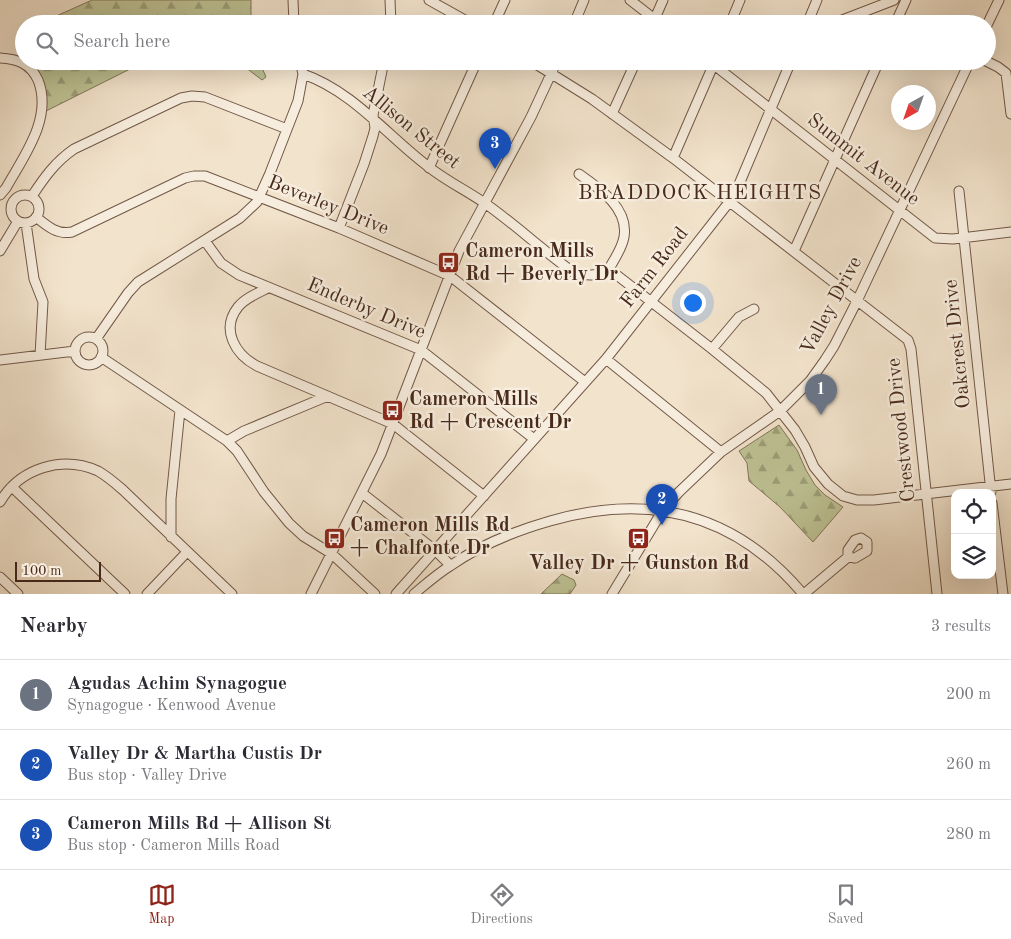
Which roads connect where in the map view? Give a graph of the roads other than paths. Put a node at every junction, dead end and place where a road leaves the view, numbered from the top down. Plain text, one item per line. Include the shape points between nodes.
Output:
1 (293, 0) edge
2 (390, 0) edge
3 (430, 0) edge
4 (505, 0) edge
5 (584, 0) edge
6 (630, 0) edge
7 (663, 0) edge
8 (740, 0) edge
9 (817, 0) edge
10 (894, 0) edge
11 (906, 0) edge
12 (999, 0) edge
13 (294, 15) edge
14 (391, 15) edge
15 (456, 15) edge
16 (498, 15) edge
17 (578, 15) edge
18 (648, 15) edge
19 (658, 15) edge
20 (734, 15) edge
21 (811, 15) edge
22 (855, 15) edge
23 (899, 15) edge
24 (992, 15) edge
25 (0, 58) edge
26 (15, 60) edge
27 (996, 66) edge
28 (31, 70) edge
29 (302, 70) edge
30 (382, 70) edge
31 (473, 70) edge
32 (547, 70) edge
33 (553, 70) edge
34 (632, 70) edge
35 (710, 70) edge
36 (720, 70) edge
37 (787, 70) edge
38 (875, 70) edge
39 (966, 70) edge
40 (552, 73) junction
41 (303, 74) junction
42 (770, 110) junction
43 (612, 114) junction
44 (1011, 114) edge
45 (374, 119) junction
46 (287, 129) junction
47 (673, 158) junction
48 (835, 160) junction
49 (429, 168) junction
50 (579, 174) dead end
51 (3, 191) edge
52 (959, 191) dead end
53 (32, 196) junction
54 (260, 197) junction
55 (15, 198) junction
56 (730, 200) junction
57 (485, 203) junction
58 (899, 211) junction
59 (36, 217) junction
60 (22, 222) junction
61 (339, 228) junction
62 (1011, 232) edge
63 (964, 238) junction
64 (205, 240) junction
65 (0, 251) edge
66 (794, 251) junction
67 (609, 269) junction
68 (450, 276) junction
69 (268, 288) junction
70 (651, 301) junction
71 (857, 301) junction
72 (754, 309) dead end
73 (96, 339) junction
74 (712, 349) junction
75 (421, 350) junction
76 (75, 351) junction
77 (40, 355) junction
78 (101, 357) junction
79 (606, 359) junction
80 (0, 360) edge
81 (585, 382) junction
82 (328, 396) junction
83 (180, 410) junction
84 (780, 412) junction
85 (392, 424) junction
86 (534, 440) junction
87 (227, 441) junction
88 (722, 452) junction
89 (1011, 484) edge
90 (12, 488) junction
91 (991, 489) edge
92 (994, 489) edge
93 (951, 492) edge
94 (362, 493) junction
95 (926, 494) junction
96 (484, 496) junction
97 (0, 502) edge
98 (663, 510) junction
99 (996, 534) edge
100 (171, 537) junction
101 (436, 551) junction
102 (187, 552) junction
103 (332, 554) junction
104 (848, 557) dead end
105 (450, 565) junction
106 (0, 577) edge
107 (18, 594) edge
108 (125, 594) edge
109 (148, 594) edge
110 (232, 594) edge
111 (311, 594) edge
112 (375, 594) edge
113 (396, 594) edge
114 (414, 594) edge
115 (612, 594) edge
116 (803, 594) edge
117 (937, 594) edge
118 (1003, 594) edge

1 - 13 street
2 - 14 street
3 - 15 street
4 - 16 street
5 - 17 street
6 - 18 street
7 - 19 street
8 - 20 street
9 - 21 street
10 - 22 street
11 - 23 street
12 - 24 street
25 - 26 street
27 - 44 street via 1006,73
28 - 51 street via 42,97 41,116
29 - 41 street
30 - 45 street
31 - 49 street
32 - 40 street, Crestwood Drive
33 - 40 street
34 - 43 street
35 - 47 street
36 - 42 street, Summit Avenue
37 - 42 street, Farm Road
38 - 48 street
39 - 58 street, Valley Drive
40 - 43 street, Crestwood Drive
40 - 57 street
41 - 45 street, Allison Street via 322,82
41 - 46 street via 298,101
42 - 48 street, Summit Avenue
42 - 56 street, Farm Road
43 - 47 street, Crestwood Drive
45 - 49 street, Allison Street
45 - 61 street via 370,146
46 - 53 street via 205,96 181,98 74,149 50,170
46 - 54 street
47 - 56 street, Crestwood Drive
48 - 58 street, Summit Avenue
48 - 66 street
49 - 57 street, Allison Street
50 - 67 street via 613,201 620,212 624,238
51 - 55 street
52 - 63 street, Oakcrest Drive
53 - 55 street via 23,194
53 - 59 street via 38,205
54 - 59 street, Beverley Drive via 205,176 190,176 72,232 54,231
54 - 61 street, Beverley Drive
54 - 64 street via 240,218
55 - 60 street via 10,210 13,217
56 - 66 street, Crestwood Drive
56 - 70 street, Farm Road
57 - 67 street, Allison Street via 573,272 596,276
57 - 68 street
58 - 63 street, Summit Avenue via 936,238
58 - 71 street, Valley Drive
59 - 60 street
60 - 65 street
60 - 77 street via 34,279 43,302
61 - 68 street, Beverley Drive
62 - 63 street, Summit Avenue
63 - 91 street, Oakcrest Drive
64 - 69 street, Enderby Drive via 228,269
64 - 73 street via 138,282
66 - 71 street, Crestwood Drive
67 - 70 street
68 - 75 street
68 - 81 street, Beverley Drive
69 - 75 street, Enderby Drive
69 - 82 street via 248,298 235,312 231,326 236,348 257,366
70 - 74 street
70 - 79 street, Farm Road
71 - 84 street, Valley Drive via 826,360
71 - 95 street, Crestwood Drive via 910,345
72 - 74 street via 739,316
73 - 76 street via 82,339
73 - 78 street via 102,348
74 - 84 street via 755,383
75 - 85 street
75 - 86 street, Enderby Drive
76 - 77 street
76 - 78 street via 78,359 86,364 95,363
77 - 80 street
78 - 83 street
79 - 81 street, Farm Road
79 - 88 street
81 - 86 street, Farm Road
82 - 85 street
82 - 87 street
83 - 87 street
83 - 100 street
84 - 88 street, Valley Drive
84 - 95 street via 795,430 820,476 844,496 865,500
85 - 94 street
85 - 96 street
86 - 96 street, Farm Road
87 - 103 street via 289,523
88 - 98 street, Valley Drive via 693,477
89 - 92 street
90 - 97 street
90 - 100 street via 29,473 47,466 84,466 112,480
90 - 108 street
93 - 95 street
94 - 101 street
94 - 103 street
95 - 117 street, Crestwood Drive
96 - 101 street, Farm Road
98 - 105 street via 604,510 557,518 512,533
98 - 115 street, Valley Drive
98 - 116 street via 710,523 748,543 772,561
99 - 118 street
100 - 102 street
101 - 105 street
101 - 113 street, Farm Road
102 - 109 street
102 - 110 street
103 - 111 street
103 - 112 street
104 - 116 street
105 - 114 street
106 - 107 street

